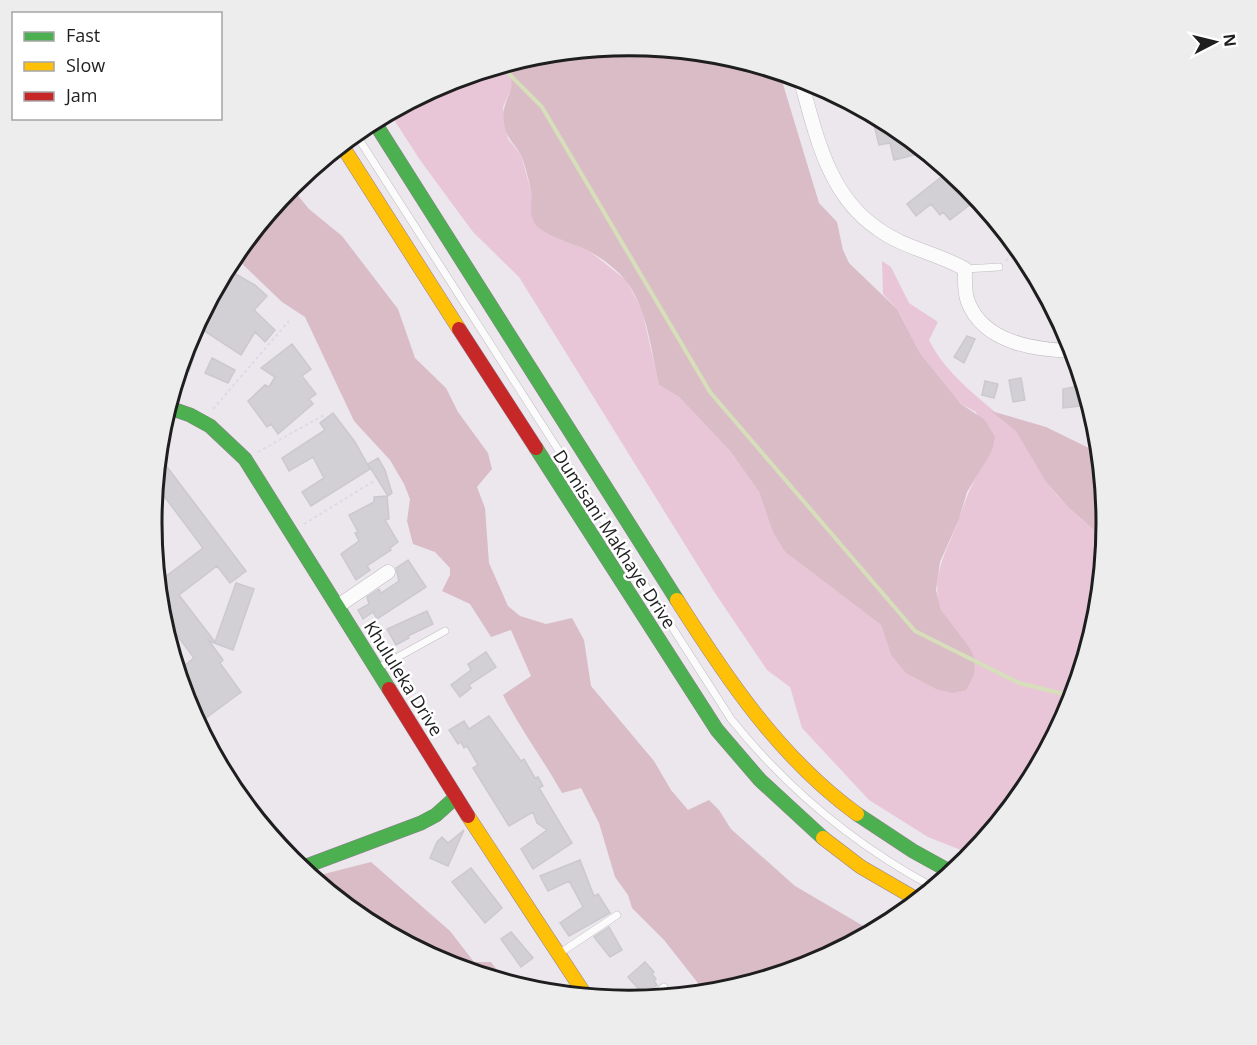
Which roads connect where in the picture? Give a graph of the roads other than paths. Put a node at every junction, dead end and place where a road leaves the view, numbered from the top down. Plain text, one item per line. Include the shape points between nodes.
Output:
1 (804, 90) edge
2 (378, 128) edge
3 (360, 141) edge
4 (345, 151) edge
5 (999, 267) road end
6 (965, 269) junction
7 (1062, 350) edge
8 (175, 409) edge
9 (388, 572) dead end
10 (338, 606) junction
11 (445, 631) dead end
12 (376, 669) junction
13 (456, 797) junction
14 (311, 864) edge
15 (943, 868) edge
16 (925, 883) edge
17 (910, 895) edge
18 (617, 915) dead end
19 (558, 955) junction
20 (580, 987) edge

1 - 6 street via 830,174 854,210 878,230
2 - 15 main road, Dumisani Makhaye Drive via 717,663 759,721 798,765 842,805
3 - 16 lane via 731,719 761,756 814,808 867,849
4 - 17 main road, Dumisani Makhaye Drive via 717,730 803,822 860,865
5 - 6 lane
6 - 7 street via 968,302 979,320 999,336 1028,346
8 - 10 main road, Khululeka Drive via 223,434 245,459
9 - 10 street
10 - 12 main road, Khululeka Drive
11 - 12 lane
12 - 13 main road, Khululeka Drive
13 - 14 main road via 422,823
13 - 19 main road, Khululeka Drive
18 - 19 lane
19 - 20 main road, Khululeka Drive

